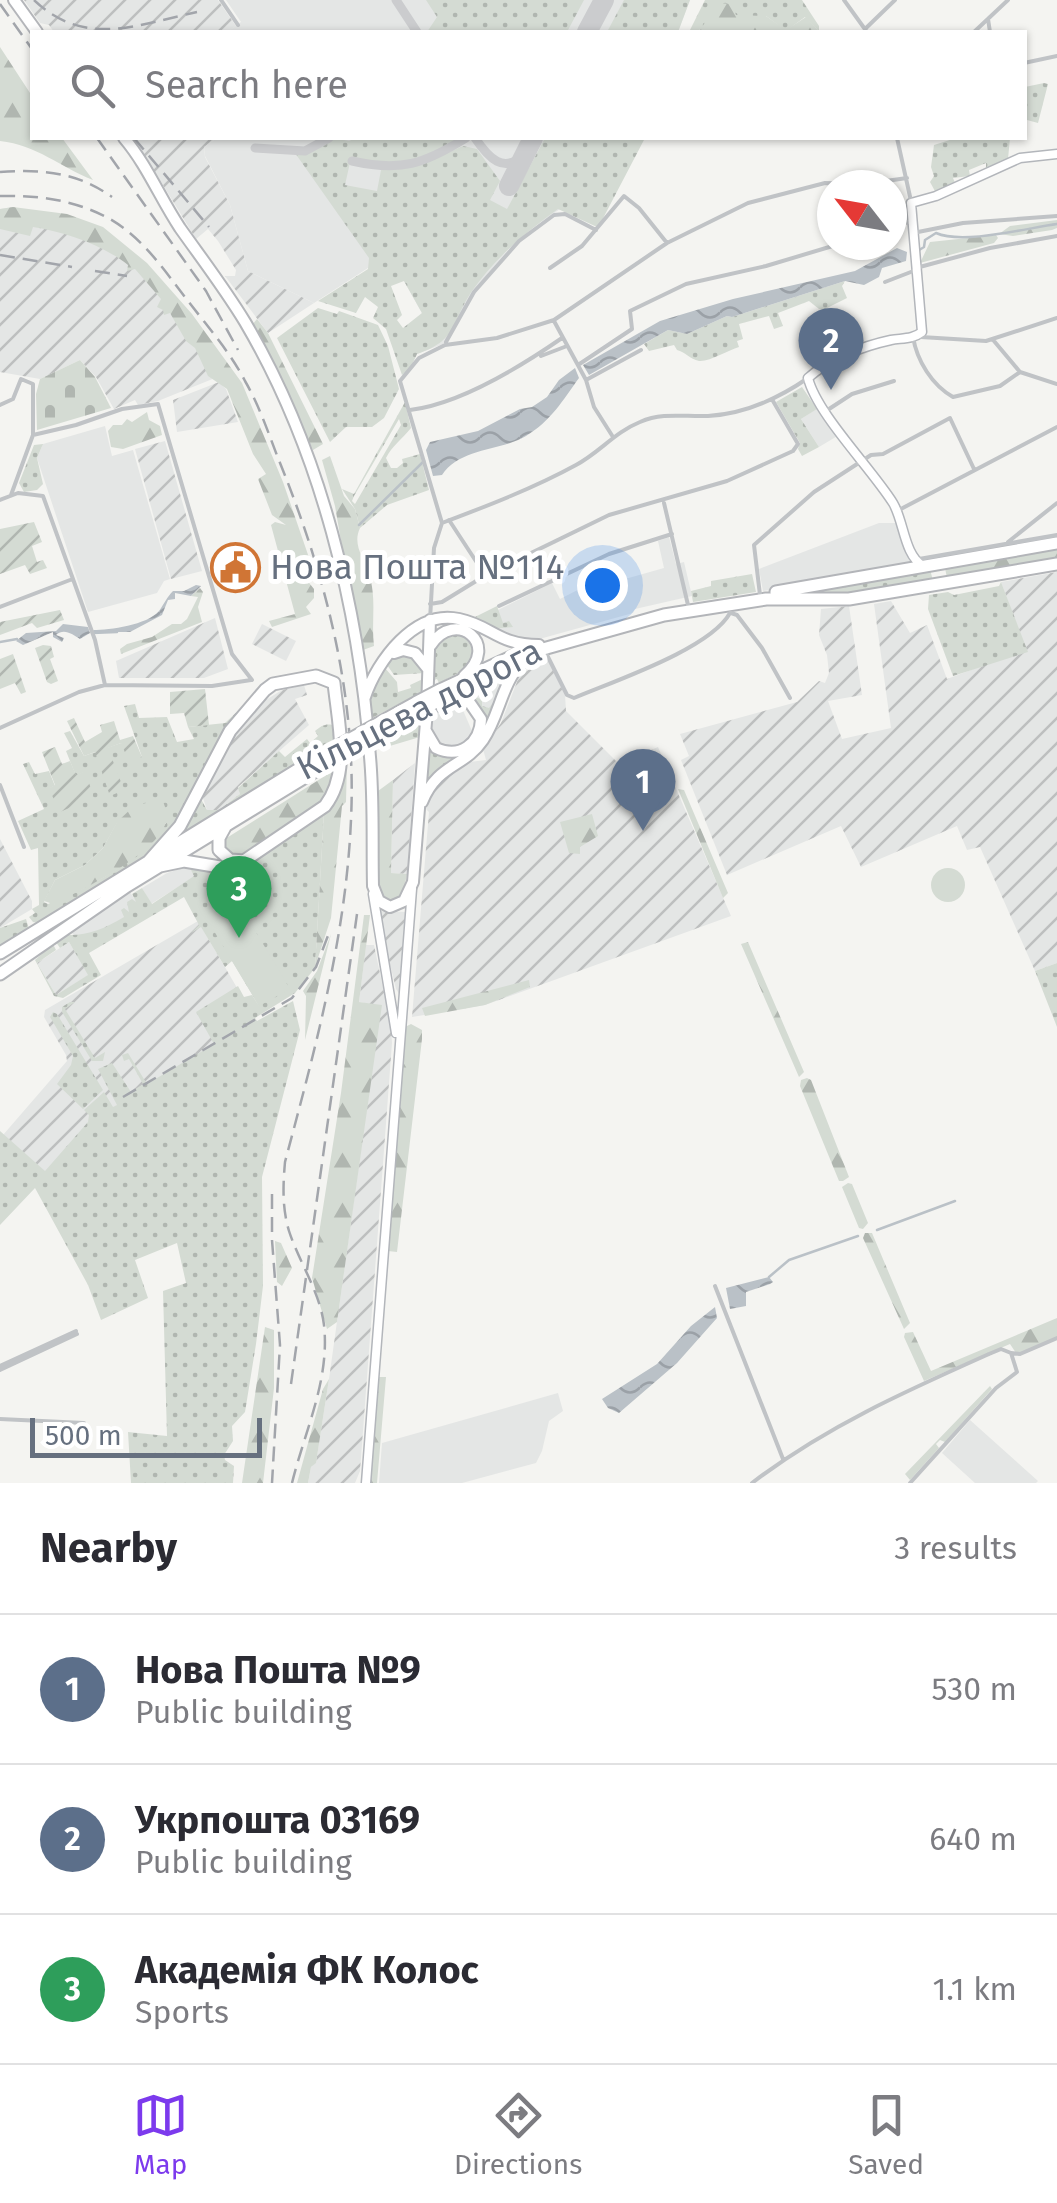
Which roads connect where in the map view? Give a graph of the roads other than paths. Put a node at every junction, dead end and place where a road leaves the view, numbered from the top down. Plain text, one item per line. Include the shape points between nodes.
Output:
1 (14, 0) edge
2 (221, 0) edge
3 (844, 0) edge
4 (895, 0) edge
5 (1008, 0) edge
6 (988, 20) junction
7 (238, 24) dead end
8 (36, 30) edge
9 (865, 30) edge
10 (867, 30) edge
11 (976, 30) edge
12 (990, 30) edge
13 (1057, 56) edge
14 (1027, 62) edge
15 (123, 140) edge
16 (898, 140) edge
17 (1057, 154) edge
18 (905, 170) edge
19 (907, 178) edge
20 (817, 185) edge
21 (911, 203) junction
22 (1057, 216) edge
23 (911, 221) junction
24 (907, 222) edge
25 (596, 230) junction
26 (912, 233) junction
27 (1057, 236) edge
28 (667, 243) junction
29 (817, 250) edge
30 (550, 268) dead end
31 (916, 269) junction
32 (885, 282) dead end
33 (1057, 318) edge
34 (554, 320) junction
35 (914, 337) junction
36 (562, 338) junction
37 (993, 339) junction
38 (445, 345) junction
39 (567, 346) junction
40 (641, 350) dead end
41 (536, 356) junction
42 (580, 369) junction
43 (1020, 372) junction
44 (808, 378) junction
45 (586, 380) junction
46 (894, 381) dead end
47 (1057, 384) edge
48 (772, 400) junction
49 (0, 406) edge
50 (408, 410) junction
51 (826, 411) junction
52 (1057, 427) edge
53 (32, 435) junction
54 (613, 437) junction
55 (863, 461) junction
56 (974, 469) junction
57 (11, 496) junction
58 (0, 500) edge
59 (664, 501) junction
60 (1057, 502) edge
61 (897, 511) junction
62 (449, 520) junction
63 (442, 523) junction
64 (672, 534) junction
65 (1057, 535) edge
66 (1057, 543) edge
67 (1007, 547) junction
68 (946, 562) junction
69 (1057, 564) edge
70 (916, 565) junction
71 (486, 575) junction
72 (71, 580) junction
73 (948, 582) junction
74 (760, 595) junction
75 (430, 604) junction
76 (688, 605) junction
77 (500, 606) dead end
78 (0, 607) edge
79 (729, 609) junction
80 (430, 620) junction
81 (430, 646) junction
82 (541, 647) junction
83 (356, 651) junction
84 (388, 656) junction
85 (529, 656) junction
86 (378, 670) junction
87 (430, 675) junction
88 (456, 682) junction
89 (104, 685) junction
90 (790, 698) dead end
91 (440, 699) junction
92 (364, 704) junction
93 (0, 728) edge
94 (425, 729) junction
95 (208, 775) junction
96 (0, 785) edge
97 (418, 812) junction
98 (226, 820) junction
99 (24, 847) dead end
100 (246, 861) junction
101 (154, 863) junction
102 (413, 882) junction
103 (372, 886) junction
104 (0, 953) edge
105 (0, 974) edge
106 (398, 1011) junction
107 (716, 1286) dead end
108 (77, 1332) dead end
109 (1057, 1338) edge
110 (1012, 1353) junction
111 (0, 1368) edge
112 (0, 1420) edge
113 (84, 1422) dead end
114 (784, 1460) junction
115 (366, 1483) edge
116 (752, 1483) edge
117 (910, 1483) edge

1 - 8 main road
2 - 7 street
3 - 9 street
4 - 10 street
5 - 6 street
6 - 11 street
6 - 12 street
13 - 14 street
15 - 83 main road via 244,322 289,410 323,502
16 - 18 street
17 - 21 main road via 1020,158
19 - 21 street
20 - 28 street via 761,198
21 - 23 main road
22 - 26 street
23 - 24 street
23 - 26 main road
25 - 28 street via 624,196
25 - 30 street
25 - 38 street via 560,213 519,241 474,292
26 - 31 main road
27 - 31 street
28 - 34 street
29 - 42 street via 667,292 630,311 632,329
31 - 32 street
31 - 35 main road via 924,323
33 - 37 street
34 - 36 street
34 - 38 street
35 - 37 street
35 - 43 street via 921,363 953,398 1000,386
35 - 44 main road via 860,350
36 - 39 street
36 - 41 street
37 - 43 street
38 - 50 street via 419,358 400,381
39 - 41 street
39 - 42 street
40 - 45 street
41 - 50 street via 450,401
42 - 45 street
43 - 47 street
44 - 48 street
44 - 51 main road
45 - 54 street
46 - 51 street via 852,394
48 - 54 street via 718,415 658,416
48 - 59 street via 796,448
49 - 53 street via 13,399 21,380 33,384
50 - 63 street
51 - 55 main road
52 - 56 street
53 - 57 street
53 - 89 street via 158,404 232,654 252,680
54 - 62 street via 580,464
55 - 56 street via 948,418
55 - 61 main road
55 - 74 street via 814,492 754,545
56 - 61 street
57 - 58 street
57 - 72 street via 42,496
59 - 64 street
59 - 71 street via 609,515
60 - 67 street via 1011,536
61 - 70 main road
62 - 63 street
62 - 71 street
63 - 75 street
64 - 76 street
64 - 77 street via 609,554
65 - 67 street
66 - 67 highway, Кільцева дорога
67 - 68 highway, Кільцева дорога
67 - 70 street
68 - 70 highway, Кільцева дорога
68 - 73 highway via 939,572
69 - 73 highway, Кільцева дорога
70 - 74 highway, Кільцева дорога
71 - 75 street
72 - 78 street
72 - 89 street
73 - 79 highway, Кільцева дорога
74 - 76 highway, Кільцева дорога
75 - 80 street
76 - 82 highway, Кільцева дорога
79 - 82 highway, Кільцева дорога via 622,625
79 - 82 street via 723,623 688,649 574,698
79 - 90 street via 762,648
80 - 81 main road
80 - 82 main road via 462,620 508,642
80 - 84 main road
81 - 87 main road
81 - 88 main road via 450,630 474,638 478,660
82 - 85 highway, Кільцева дорога
82 - 88 highway, Кільцева дорога
83 - 86 main road via 363,672
83 - 92 main road
84 - 86 main road
84 - 87 main road via 414,653
85 - 91 highway, Кільцева дорога
85 - 97 main road via 507,682 484,738 436,777
86 - 92 main road
87 - 94 main road
88 - 91 highway, Кільцева дорога
89 - 93 street
91 - 94 main road via 475,706 482,721 477,738 466,749 446,753
91 - 98 highway, Кільцева дорога, bridge
92 - 103 main road
94 - 97 main road
95 - 98 highway via 199,810
95 - 100 highway via 230,731 268,687 316,676 334,684 335,794 312,818
95 - 101 highway
96 - 99 street
97 - 102 main road
98 - 100 highway via 219,850 230,860
98 - 101 highway, Кільцева дорога
100 - 101 highway via 226,870
101 - 104 highway
101 - 105 highway
102 - 103 main road via 393,907 378,901
102 - 106 main road
103 - 106 main road
106 - 115 main road
107 - 114 street
108 - 111 street
109 - 110 street
110 - 114 street via 1001,1349 851,1418
110 - 117 street via 1017,1372
112 - 113 street
114 - 116 street

